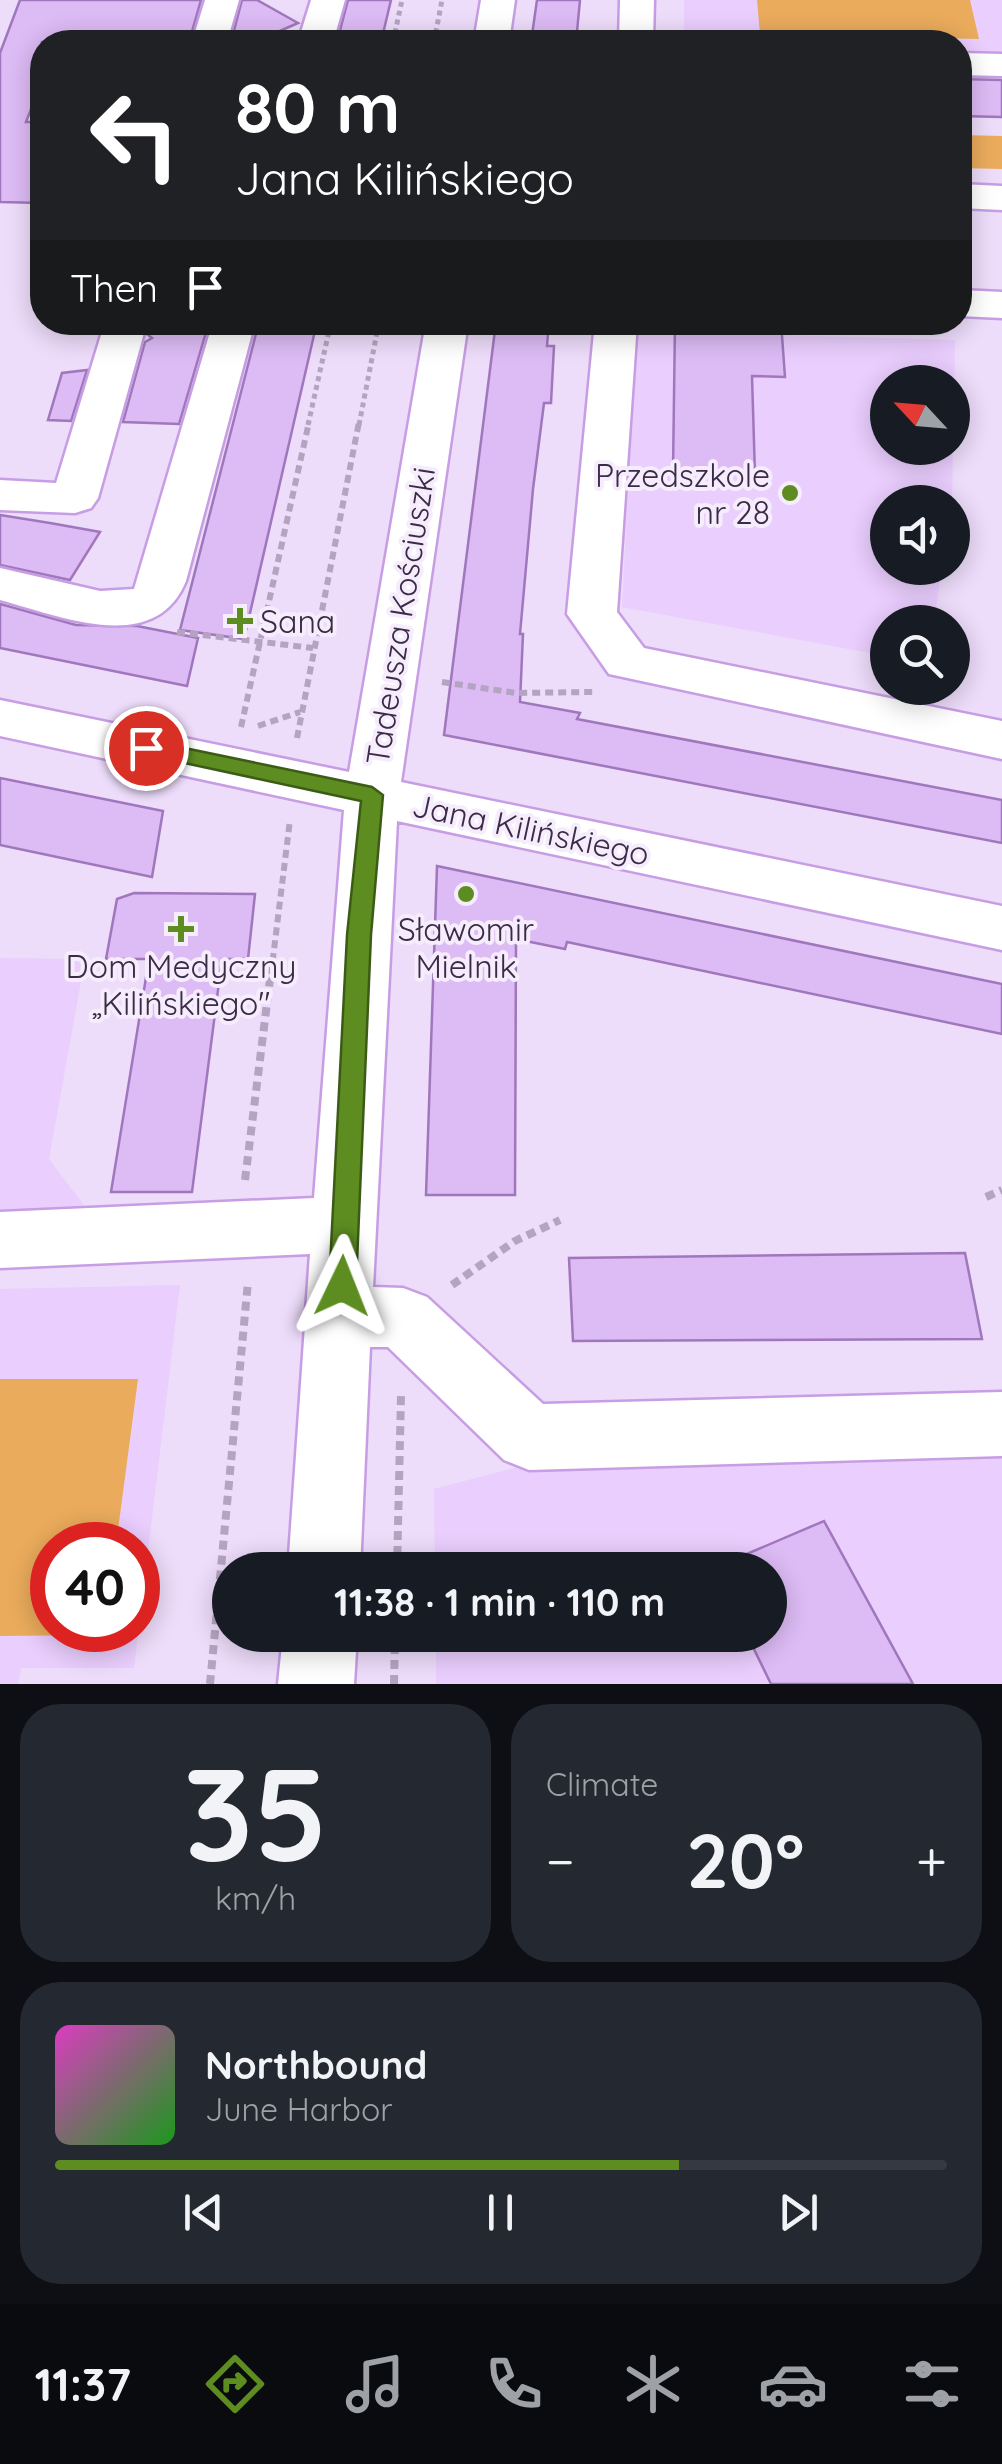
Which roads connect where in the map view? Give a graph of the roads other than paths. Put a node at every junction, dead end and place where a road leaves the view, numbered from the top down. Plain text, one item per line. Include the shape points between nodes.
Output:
1 (222, 0) edge
2 (328, 0) edge
3 (498, 0) edge
4 (638, 0) edge
5 (213, 30) edge
6 (319, 30) edge
7 (494, 30) edge
8 (637, 30) edge
9 (972, 64) edge
10 (1002, 65) edge
11 (972, 197) edge
12 (1002, 198) edge
13 (972, 303) edge
14 (1002, 304) edge
15 (122, 335) edge
16 (230, 335) edge
17 (445, 335) edge
18 (615, 335) edge
19 (0, 495) edge
20 (0, 584) edge
21 (0, 718) edge
22 (1002, 740) edge
23 (372, 795) junction
24 (1002, 928) edge
25 (344, 1224) junction
26 (0, 1240) edge
27 (372, 1317) junction
28 (1002, 1424) edge
29 (327, 1552) edge
30 (319, 1652) edge
31 (316, 1684) edge

1 - 5 street
2 - 6 street
3 - 7 street
4 - 8 street
9 - 10 street
11 - 12 street
13 - 14 street
15 - 19 street via 74,498
16 - 20 street via 162,581 149,603 109,608
17 - 23 street, Tadeusza Kościuszki
18 - 22 street via 592,614 628,662
21 - 23 street, Jana Kilińskiego
23 - 24 street, Jana Kilińskiego
23 - 25 street, Tadeusza Kościuszki
25 - 26 street
25 - 27 street, Tadeusza Kościuszki
27 - 28 street via 529,1437
27 - 29 street, Tadeusza Kościuszki
30 - 31 street

